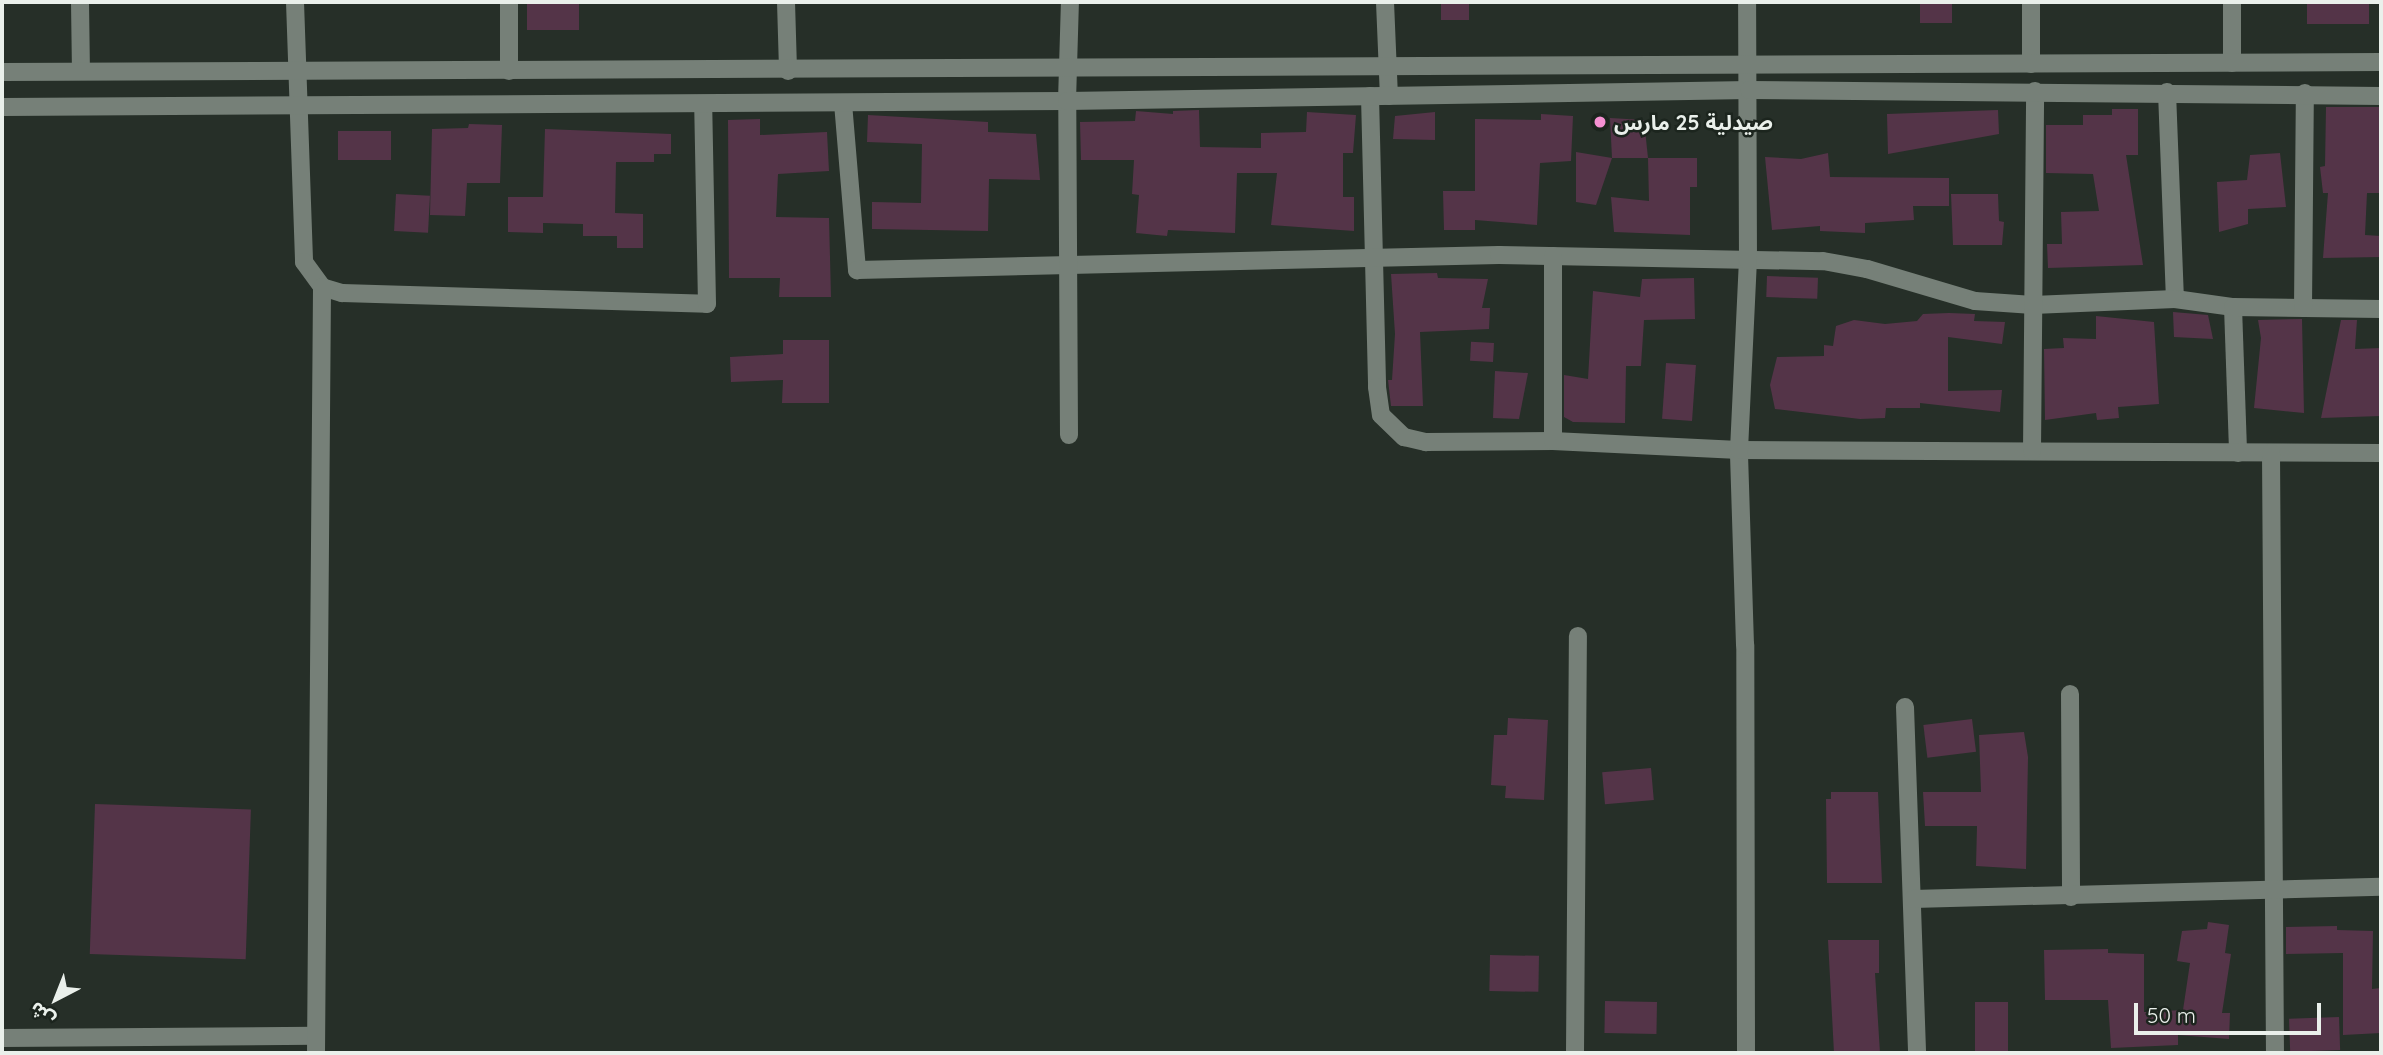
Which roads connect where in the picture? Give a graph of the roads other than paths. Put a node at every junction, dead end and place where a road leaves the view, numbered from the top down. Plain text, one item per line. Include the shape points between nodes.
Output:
1 (80, 2) edge
2 (295, 2) edge
3 (509, 2) edge
4 (786, 2) edge
5 (1070, 2) edge
6 (1385, 2) edge
7 (1747, 2) edge
8 (2031, 2) edge
9 (2232, 2) edge
10 (1749, 62) junction
11 (2381, 62) edge
12 (2232, 63) junction
13 (2031, 64) junction
14 (1388, 65) junction
15 (1071, 67) junction
16 (296, 69) junction
17 (81, 71) junction
18 (509, 71) junction
19 (788, 71) junction
20 (2, 72) edge
21 (1749, 90) junction
22 (2035, 91) junction
23 (2167, 92) junction
24 (2305, 93) junction
25 (1370, 96) junction
26 (1389, 96) junction
27 (2381, 96) edge
28 (1067, 102) junction
29 (297, 103) junction
30 (843, 103) junction
31 (702, 104) junction
32 (2, 107) edge
33 (1553, 256) junction
34 (1375, 259) junction
35 (1748, 261) junction
36 (1068, 268) junction
37 (323, 287) junction
38 (2175, 299) junction
39 (2033, 305) junction
40 (2233, 307) junction
41 (2303, 308) junction
42 (2381, 309) edge
43 (1069, 435) dead end
44 (1553, 441) junction
45 (1740, 450) junction
46 (2032, 451) junction
47 (2238, 453) junction
48 (2272, 453) junction
49 (2381, 453) edge
50 (1578, 636) dead end
51 (2070, 694) dead end
52 (1905, 707) dead end
53 (2381, 887) edge
54 (2272, 891) junction
55 (2071, 897) junction
56 (1913, 899) junction
57 (2, 1038) edge
58 (316, 1044) edge
59 (1575, 1053) edge
60 (1746, 1053) edge
61 (1917, 1053) edge
62 (2275, 1053) edge

1 - 17 street
2 - 16 street
3 - 18 street
4 - 19 street
5 - 15 street
6 - 14 street
7 - 10 street
8 - 13 street
9 - 12 street
10 - 13 street
10 - 14 street
10 - 21 street
11 - 12 street
12 - 13 street
14 - 15 street
14 - 26 street
15 - 19 street
15 - 28 street
16 - 17 street
16 - 18 street
16 - 29 street
17 - 20 street
18 - 19 street
21 - 22 street
21 - 26 street
21 - 35 street
22 - 23 street
22 - 39 street
23 - 24 street
23 - 38 street
24 - 27 street
24 - 41 street
25 - 26 street
25 - 28 street
25 - 34 street
28 - 30 street
28 - 36 street
29 - 31 street
29 - 32 street
29 - 37 street via 303,262
30 - 31 street
30 - 36 street via 857,270
31 - 37 street via 707,304 371,295
33 - 34 street
33 - 35 street
33 - 44 street
34 - 36 street
34 - 44 street via 1377,387 1381,415 1389,427 1404,437 1426,442
35 - 39 street via 1823,261 1867,269 1942,295
35 - 45 street
36 - 43 street
37 - 58 street
38 - 39 street
38 - 40 street
39 - 46 street
40 - 41 street
40 - 47 street
41 - 42 street
44 - 45 street
45 - 46 street
45 - 60 street
46 - 47 street
47 - 48 street
48 - 49 street
48 - 54 street
50 - 59 street
51 - 55 street
52 - 56 street
53 - 54 street
54 - 55 street
54 - 62 street
55 - 56 street
56 - 61 street
57 - 58 street

